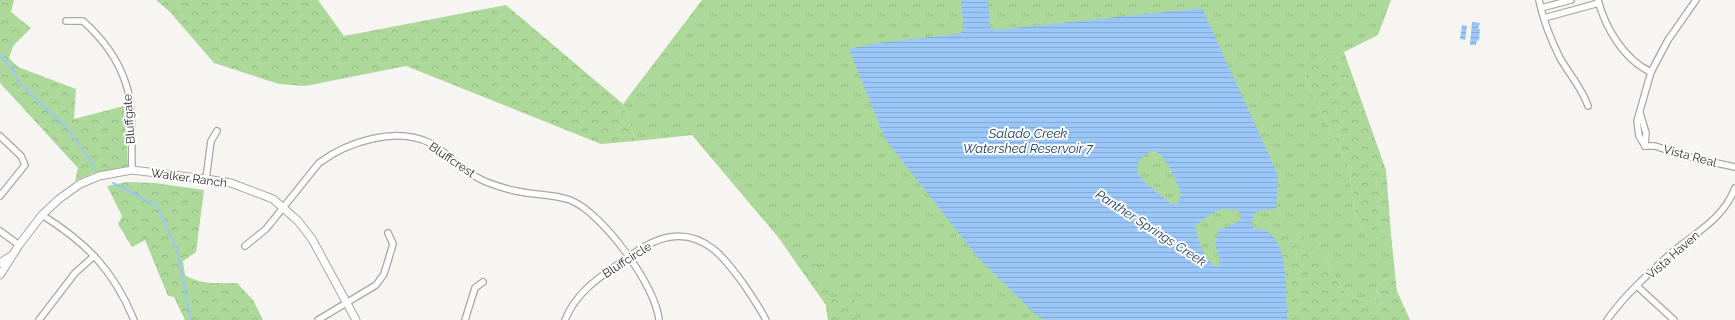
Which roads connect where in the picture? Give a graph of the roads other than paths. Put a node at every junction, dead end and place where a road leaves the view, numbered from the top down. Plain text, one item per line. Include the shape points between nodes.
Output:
1 (1539, 0) edge
2 (1570, 0) edge
3 (1696, 0) edge
4 (1598, 2) edge
5 (1541, 8) junction
6 (1573, 10) junction
7 (1544, 18) junction
8 (66, 21) dead end
9 (1651, 72) junction
10 (1588, 106) dead end
11 (217, 131) dead end
12 (0, 136) edge
13 (1735, 167) edge
14 (132, 170) junction
15 (206, 179) junction
16 (1735, 188) edge
17 (0, 196) edge
18 (284, 208) junction
19 (42, 215) junction
20 (0, 231) edge
21 (388, 233) dead end
22 (20, 245) junction
23 (245, 246) dead end
24 (13, 255) junction
25 (94, 256) junction
26 (628, 257) junction
27 (0, 263) edge
28 (0, 275) edge
29 (483, 282) dead end
30 (1638, 286) junction
31 (347, 303) junction
32 (39, 320) edge
33 (134, 320) edge
34 (318, 320) edge
35 (356, 320) edge
36 (465, 320) edge
37 (565, 320) edge
38 (659, 320) edge
39 (766, 320) edge
40 (1607, 320) edge
41 (1674, 320) edge

1 - 5 street
2 - 5 street
2 - 6 street
3 - 9 street via 1668,40
4 - 6 street
4 - 9 street via 1616,40 1636,63
5 - 7 street
6 - 7 street
7 - 10 street via 1560,58 1582,91
8 - 14 street, Bluffgate via 83,21 98,34 120,70 128,98
9 - 13 street, Vista Real via 1640,113 1646,133 1645,146 1655,146 1685,156
11 - 15 street via 211,141
12 - 17 street via 21,156 25,165
14 - 15 street, Walker Ranch
14 - 19 street, Walker Ranch via 99,176 80,184
15 - 18 street, Walker Ranch via 231,183 265,195
16 - 30 street, Vista Haven via 1725,208 1713,221 1670,255
18 - 23 street, Bluffcrest via 266,229
18 - 26 street, Bluffcrest via 319,163 330,155 376,137 407,137 430,144 461,168 485,181 515,191 563,198 578,204 597,217
18 - 31 street, Walker Ranch via 312,239
19 - 22 street, Walker Ranch
19 - 25 street via 79,241
20 - 22 street
21 - 31 street via 393,244 384,274 376,285
22 - 24 street, Walker Ranch
24 - 27 street, Walker Ranch
24 - 28 street, Walker Ranch
25 - 32 street via 75,273
25 - 33 street via 115,280
26 - 37 street, Bluffcircle via 589,285 576,299
26 - 38 street, Bluffcrest via 649,290 657,307
26 - 39 street, Bluffcircle via 652,242 671,237 697,240 722,256
29 - 36 street via 475,288
30 - 40 street, Vista Haven
30 - 41 street
31 - 34 street
31 - 35 street, Walker Ranch

